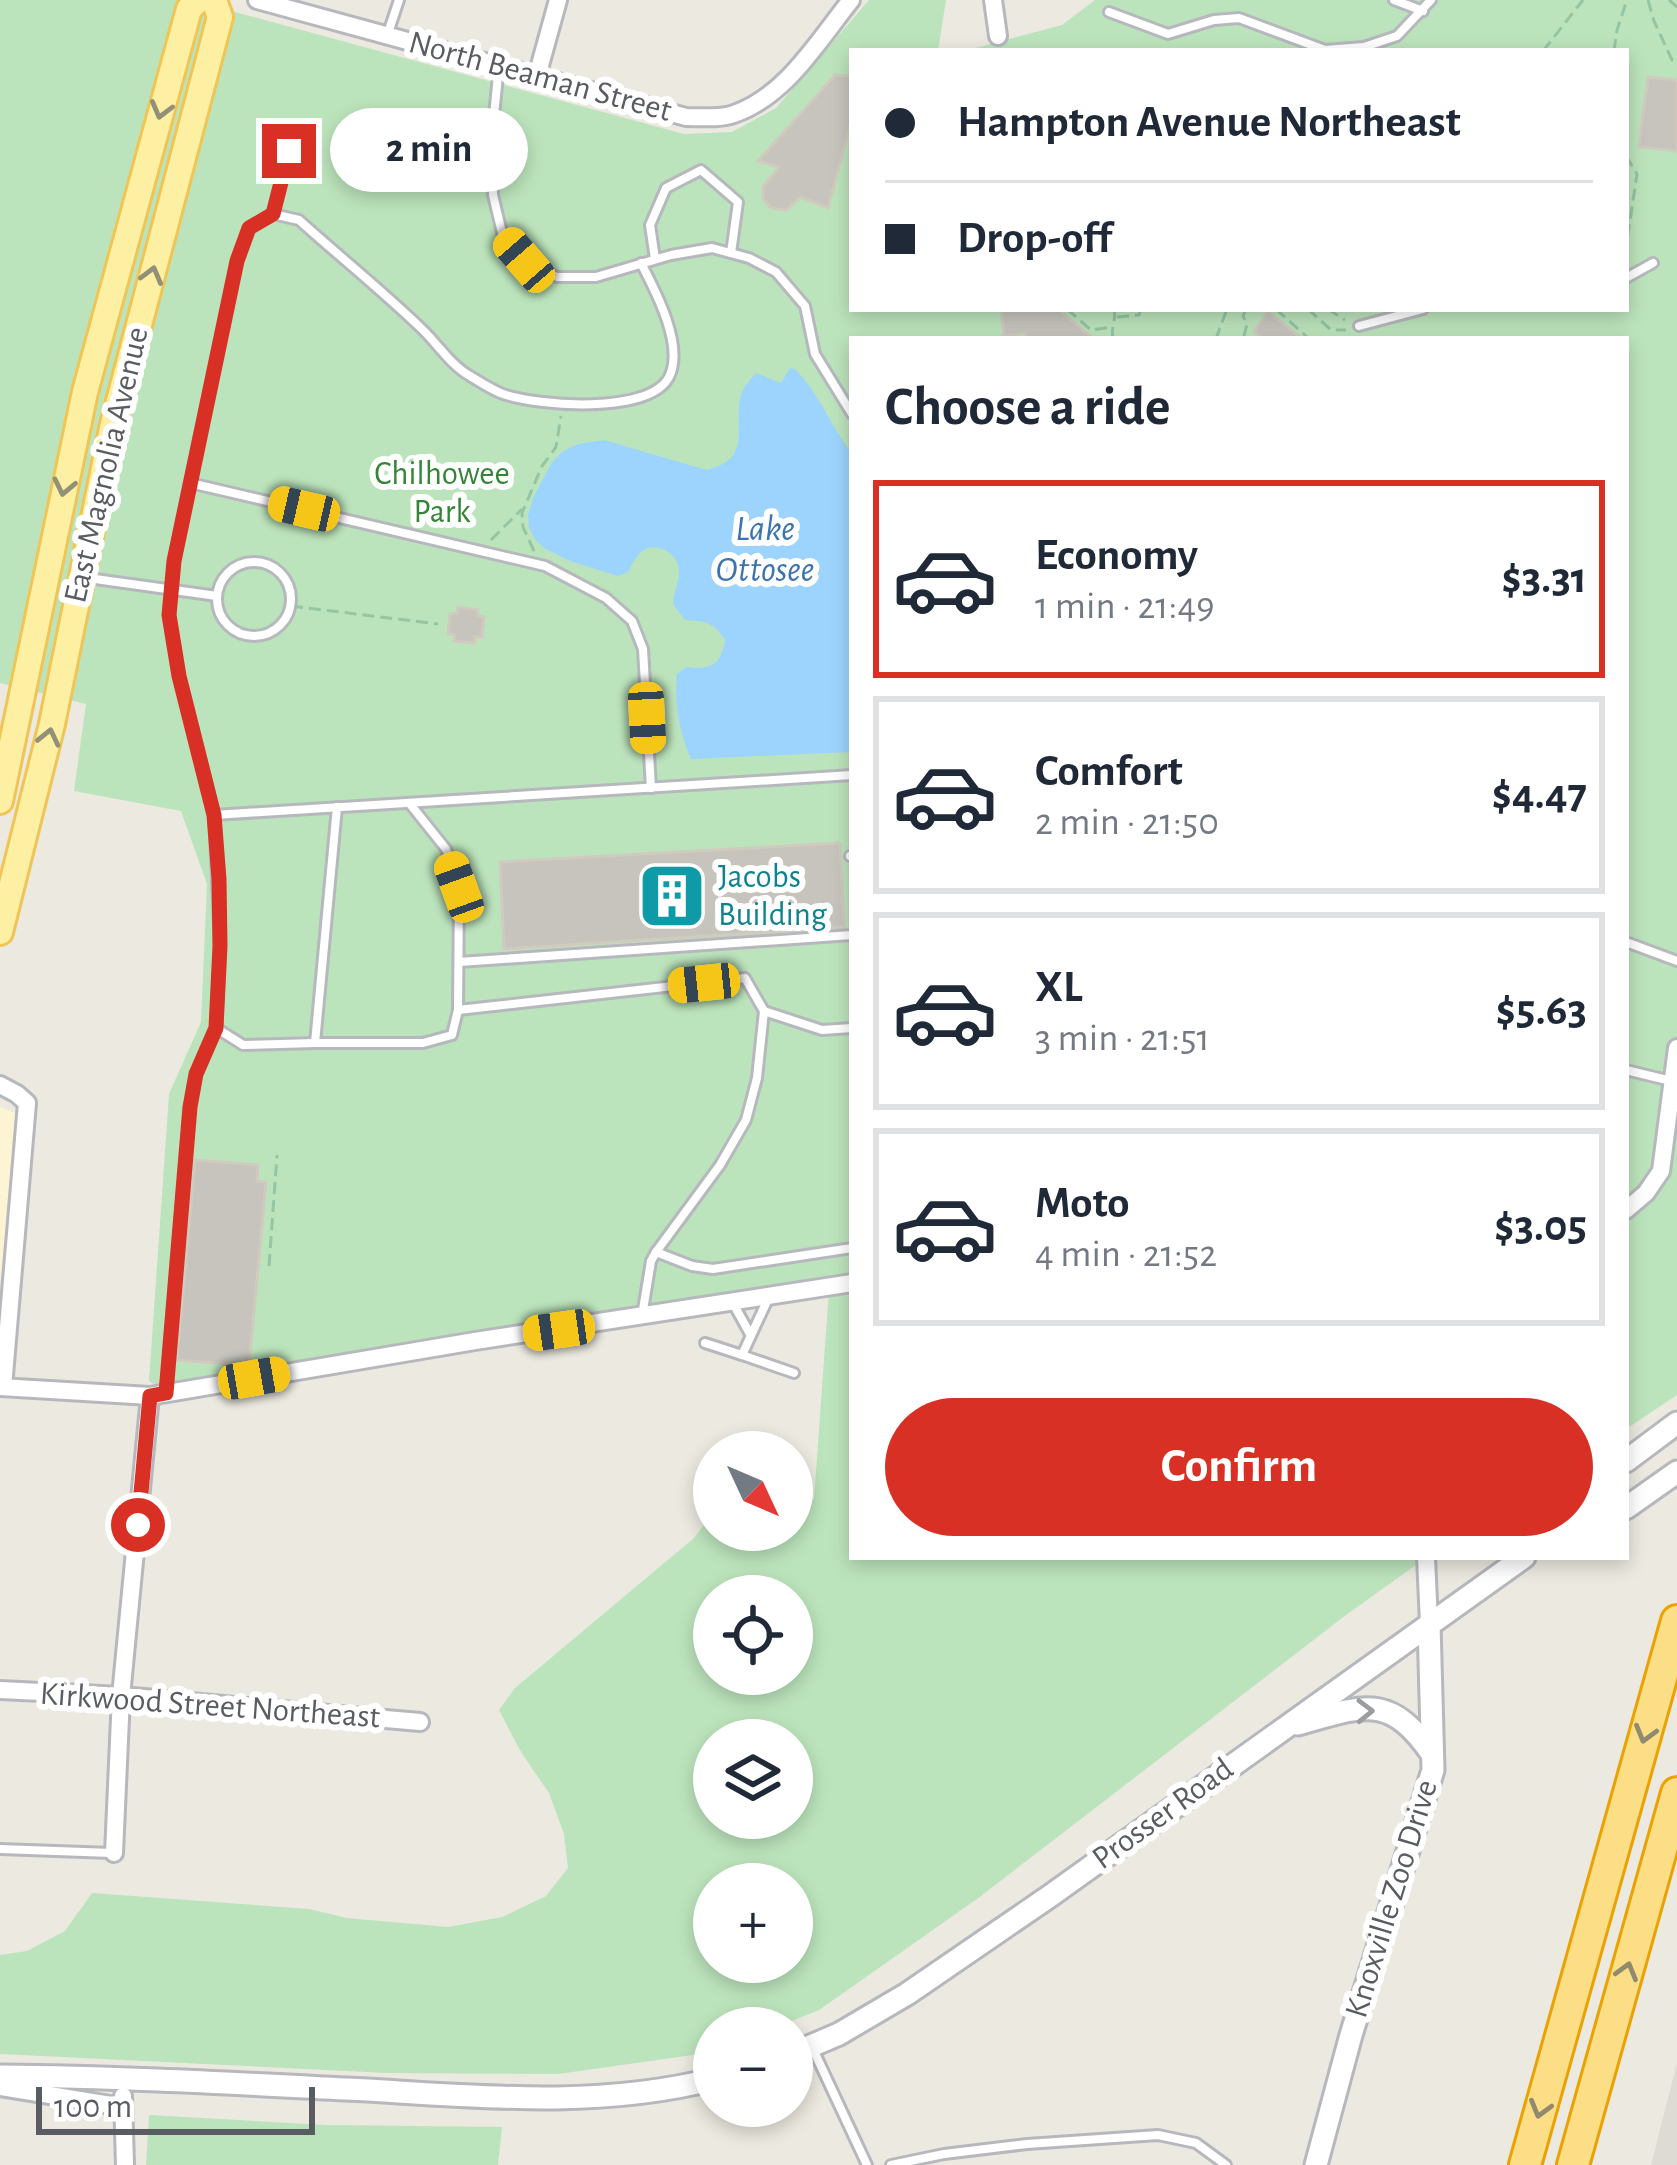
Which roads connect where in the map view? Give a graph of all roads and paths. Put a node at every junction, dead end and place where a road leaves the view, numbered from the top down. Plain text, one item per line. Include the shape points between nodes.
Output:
1 (198, 0) edge
2 (214, 0) edge
3 (257, 0) edge
4 (399, 0) edge
5 (558, 0) edge
6 (851, 0) edge
7 (993, 0) edge
8 (1394, 0) edge
9 (1431, 0) edge
10 (1583, 0) edge
11 (1627, 0) edge
12 (1648, 0) edge
13 (1669, 0) edge
14 (1677, 7) edge
15 (1423, 11) junction
16 (1109, 12) dead end
17 (388, 35) junction
18 (998, 36) dead end
19 (1320, 48) edge
20 (1351, 48) edge
21 (1545, 48) edge
22 (1615, 48) edge
23 (1677, 61) edge
24 (499, 66) junction
25 (537, 76) junction
26 (289, 151) dead end
27 (1629, 161) edge
28 (273, 214) junction
29 (1629, 227) edge
30 (731, 253) junction
31 (656, 259) junction
32 (1653, 262) dead end
33 (640, 263) junction
34 (1629, 276) edge
35 (1070, 312) edge
36 (1115, 312) edge
37 (1140, 312) edge
38 (1279, 312) edge
39 (1311, 312) edge
40 (1333, 312) edge
41 (1391, 312) edge
42 (1413, 312) edge
43 (1399, 316) junction
44 (1116, 317) junction
45 (1358, 326) junction
46 (1112, 327) junction
47 (1113, 336) edge
48 (1307, 336) edge
49 (562, 403) junction
50 (849, 409) edge
51 (190, 483) junction
52 (524, 508) junction
53 (481, 551) junction
54 (545, 566) junction
55 (80, 578) junction
56 (171, 588) junction
57 (217, 596) junction
58 (291, 606) junction
59 (438, 624) dead end
60 (849, 776) edge
61 (651, 788) junction
62 (0, 803) edge
63 (409, 803) junction
64 (337, 808) junction
65 (32, 812) junction
66 (214, 815) junction
67 (0, 932) edge
68 (849, 934) edge
69 (1629, 943) edge
70 (459, 962) junction
71 (1677, 962) edge
72 (458, 1010) junction
73 (764, 1011) junction
74 (216, 1028) junction
75 (849, 1028) edge
76 (315, 1043) junction
77 (1677, 1048) edge
78 (1629, 1071) edge
79 (1672, 1081) junction
80 (0, 1085) edge
81 (277, 1155) dead end
82 (1629, 1207) edge
83 (849, 1248) edge
84 (656, 1252) junction
85 (268, 1266) dead end
86 (849, 1284) edge
87 (769, 1298) junction
88 (733, 1304) junction
89 (641, 1318) junction
90 (750, 1334) junction
91 (705, 1342) dead end
92 (742, 1355) junction
93 (794, 1373) dead end
94 (2, 1387) edge
95 (158, 1395) junction
96 (1677, 1423) edge
97 (1629, 1459) edge
98 (1677, 1472) edge
99 (1629, 1506) edge
100 (1426, 1560) edge
101 (1520, 1560) edge
102 (1677, 1621) edge
103 (1429, 1624) junction
104 (0, 1690) edge
105 (121, 1696) junction
106 (420, 1722) dead end
107 (1280, 1729) junction
108 (1432, 1755) junction
109 (1677, 1793) edge
110 (0, 1849) edge
111 (114, 1853) joint
112 (813, 2045) edge
113 (813, 2069) edge
114 (0, 2076) edge
115 (123, 2077) junction
116 (693, 2083) edge
117 (0, 2087) edge
118 (122, 2107) junction
119 (125, 2165) edge
120 (867, 2165) edge
121 (891, 2165) edge
122 (1226, 2165) edge
123 (1316, 2165) edge
124 (1525, 2165) edge
125 (1573, 2165) edge

1 -> 62 main road, East Magnolia Avenue via 189,9 85,392
55 -> 2 main road, East Magnolia Avenue via 112,424 220,17
3 - 17 street, North Beaman Street
4 - 17 lane
5 - 25 street
6 - 25 street, North Beaman Street via 767,98 730,116 686,117
7 - 18 street
8 - 15 lane
9 - 15 lane
10 - 21 path
11 - 22 path
12 - 23 path
13 - 14 path
15 - 20 lane via 1397,36
16 - 19 lane via 1168,34 1239,18
17 - 24 street, North Beaman Street
24 - 25 street, North Beaman Street
24 - 33 lane via 493,195 503,237 556,277 596,278
26 - 28 lane
27 - 29 path via 1637,174
28 - 49 lane via 299,220 463,373 503,394
28 - 51 lane via 249,228 237,261
30 - 31 lane via 712,248
30 - 31 lane via 738,202 701,170 666,188 650,225
30 - 50 lane via 776,272 805,306 815,354
31 - 33 lane
32 - 34 lane
33 - 49 lane via 672,337 672,373 645,398
35 - 46 path via 1091,330
36 - 44 path
37 - 44 path
38 - 48 path
39 - 45 path via 1331,330
40 - 45 path
41 - 43 lane
42 - 43 lane
43 - 45 lane
44 - 46 path
46 - 47 path
49 - 52 path via 556,447
51 - 53 lane
51 - 56 lane
52 - 53 path
52 - 54 path via 523,527
53 - 54 lane
54 - 61 lane via 632,621 643,649
55 - 56 lane
65 -> 55 main road, East Magnolia Avenue
56 - 57 lane
56 - 66 lane via 179,676
57 - 58 lane via 232,628 255,636 278,627
57 - 58 lane via 226,574 259,562 287,582
58 - 59 path
60 - 61 lane
61 - 63 lane
62 - 65 street
63 - 64 lane
63 - 70 lane via 446,849 459,887
64 - 66 lane
64 - 76 lane
65 - 67 main road, East Magnolia Avenue
66 - 74 lane
68 - 70 lane
69 - 71 lane
70 - 72 lane
72 - 73 lane via 745,979
72 - 76 lane via 452,1035 423,1043
73 - 75 lane via 822,1030
73 - 84 lane via 746,1120
74 - 76 lane via 243,1045
74 - 95 lane via 190,1107
77 - 79 street
78 - 79 lane
79 - 82 street via 1661,1171
80 - 94 street via 27,1103
81 - 85 path
83 - 84 lane via 713,1269
84 - 89 lane
86 - 87 street
87 - 88 street
87 - 90 lane
88 - 89 street
88 - 90 lane
89 - 95 street
90 - 92 lane
91 - 92 lane
92 - 93 lane
94 - 95 street
95 - 105 street
96 - 97 street
98 - 99 street
100 - 103 street, Knoxville Zoo Drive
101 - 103 street, Prosser Road
102 -> 124 highway
103 - 107 street, Prosser Road
103 - 108 street, Knoxville Zoo Drive
104 - 105 street, Kirkwood Street Northeast
105 - 106 street, Kirkwood Street Northeast
105 - 111 street
107 -> 108 street via 1343,1712 1388,1711
107 - 112 street, Prosser Road via 879,2013
108 - 123 street, Knoxville Zoo Drive
125 -> 109 highway
110 - 111 lane
113 - 120 lane
114 - 115 street
115 - 116 street via 573,2098
115 - 118 street
117 - 118 street
118 - 119 street
121 - 122 lane via 1158,2135 1196,2143

